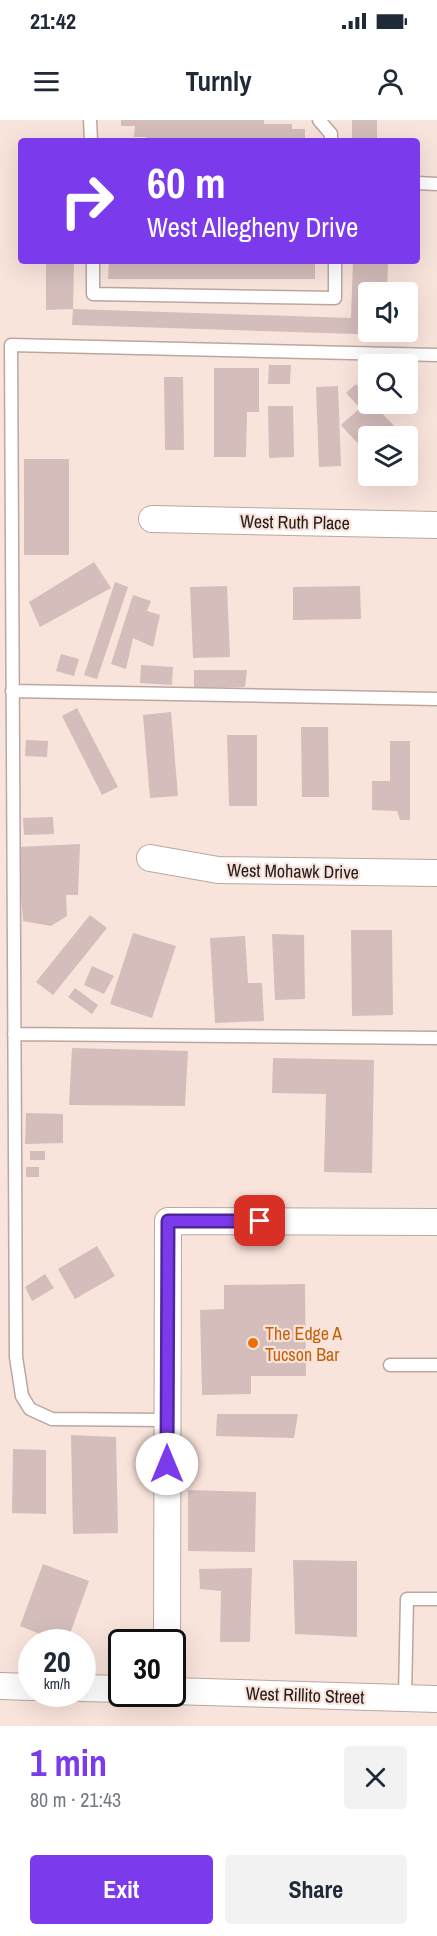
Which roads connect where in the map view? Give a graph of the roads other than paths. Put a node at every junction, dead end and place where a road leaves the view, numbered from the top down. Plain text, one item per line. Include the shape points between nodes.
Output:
1 (90, 120) edge
2 (319, 120) edge
3 (91, 138) edge
4 (332, 138) edge
5 (420, 183) edge
6 (437, 184) edge
7 (93, 264) edge
8 (335, 264) edge
9 (437, 355) edge
10 (152, 519) dead end
11 (437, 525) edge
12 (12, 691) junction
13 (437, 699) edge
14 (150, 858) dead end
15 (437, 873) edge
16 (14, 1034) junction
17 (437, 1038) edge
18 (437, 1222) edge
19 (390, 1365) dead end
20 (437, 1365) edge
21 (167, 1420) junction
22 (437, 1599) edge
23 (166, 1629) edge
24 (0, 1686) edge
25 (18, 1687) edge
26 (186, 1691) edge
27 (405, 1697) junction
28 (437, 1699) edge

1 - 3 lane
2 - 4 lane
5 - 6 lane
7 - 8 lane via 93,294 335,298
9 - 12 lane via 11,345
10 - 11 street, West Ruth Place
12 - 13 lane
12 - 16 lane
14 - 15 street, West Mohawk Drive via 218,870
16 - 17 lane
16 - 21 lane via 16,1357 22,1396 30,1409 52,1419
18 - 21 street via 168,1221
19 - 20 lane
21 - 23 street
22 - 27 lane via 407,1599
24 - 25 street
26 - 27 street, West Rillito Street
27 - 28 street, West Rillito Street

